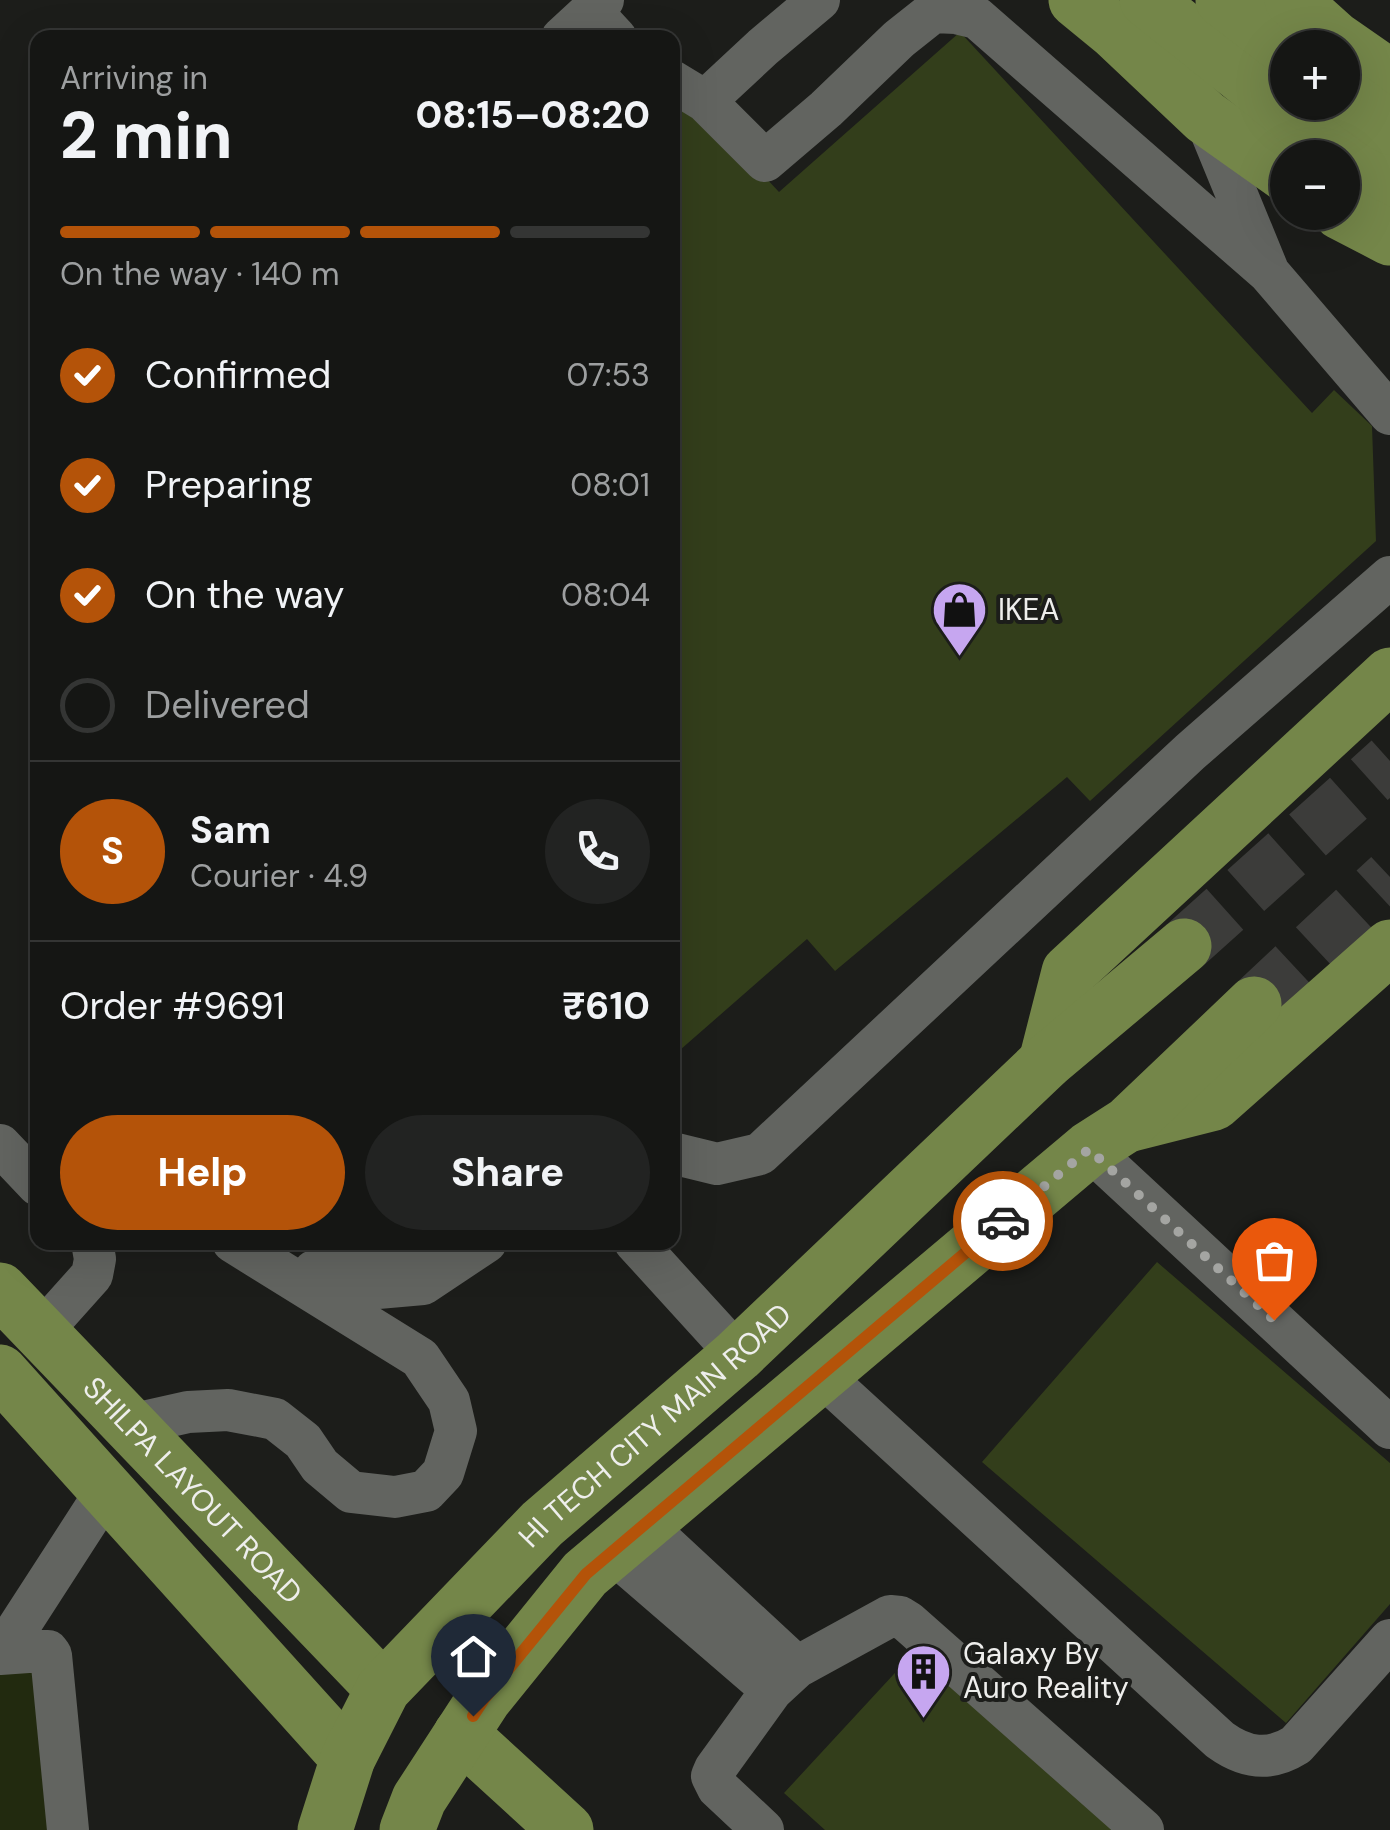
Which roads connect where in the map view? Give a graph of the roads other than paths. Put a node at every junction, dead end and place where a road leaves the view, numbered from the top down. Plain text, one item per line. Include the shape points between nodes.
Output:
1 (819, 0) edge
2 (1076, 0) edge
3 (1147, 0) edge
4 (1223, 0) edge
5 (1292, 0) edge
6 (1270, 36) edge
7 (1390, 77) edge
8 (689, 91) edge
9 (1360, 107) edge
10 (1206, 117) junction
11 (1390, 127) edge
12 (1270, 163) edge
13 (1390, 183) edge
14 (1360, 222) edge
15 (1390, 238) edge
16 (1268, 273) junction
17 (1390, 414) edge
18 (1390, 577) edge
19 (1390, 675) edge
20 (1184, 946) tunnel mouth
21 (1390, 947) edge
22 (1254, 1004) tunnel mouth
23 (1046, 1062) junction
24 (1108, 1137) junction
25 (0, 1145) edge
26 (680, 1155) edge
27 (30, 1177) edge
28 (93, 1250) edge
29 (246, 1250) edge
30 (276, 1250) edge
31 (349, 1250) edge
32 (439, 1250) edge
33 (474, 1250) edge
34 (642, 1250) edge
35 (0, 1290) edge
36 (40, 1332) junction
37 (738, 1355) junction
38 (0, 1372) edge
39 (822, 1375) junction
40 (130, 1425) junction
41 (1390, 1428) edge
42 (107, 1490) junction
43 (232, 1533) junction
44 (628, 1538) junction
45 (191, 1583) junction
46 (1390, 1640) edge
47 (1, 1654) edge
48 (784, 1678) junction
49 (383, 1689) junction
50 (461, 1734) junction
51 (348, 1758) junction
52 (427, 1820) edge
53 (68, 1830) edge
54 (325, 1830) edge
55 (566, 1830) edge
56 (763, 1830) edge
57 (1144, 1830) edge

1 - 8 lane via 763,47
2 - 10 main road
3 - 13 main road via 1319,137
4 - 6 main road
5 - 7 main road
8 - 16 lane via 765,161 933,12 977,18
9 - 11 main road
10 - 12 main road
10 - 16 lane
14 - 15 main road
16 - 17 lane
18 - 26 lane via 1190,752 760,1154 717,1164
19 - 23 main road via 1069,972
20 - 23 main road, HI TECH CITY MAIN ROAD
21 - 24 main road via 1214,1103
22 - 24 main road
23 - 37 main road, HI TECH CITY MAIN ROAD
24 - 39 main road
24 - 41 lane
25 - 27 lane
28 - 36 lane via 92,1275
29 - 40 lane via 420,1358 449,1400 456,1432 443,1472 426,1491 395,1497 350,1492 275,1419 228,1410
30 - 33 lane via 356,1290 423,1284
31 - 32 lane via 404,1266
34 - 37 lane
35 - 36 main road, SHILPA LAYOUT ROAD
36 - 40 main road, SHILPA LAYOUT ROAD
37 - 49 main road, HI TECH CITY MAIN ROAD via 542,1524
38 - 42 main road, SHILPA LAYOUT ROAD
39 - 44 main road
39 - 46 lane via 1237,1753 1282,1754 1296,1745
40 - 43 main road, SHILPA LAYOUT ROAD
42 - 45 main road, SHILPA LAYOUT ROAD
42 - 47 lane
43 - 45 main road
43 - 49 main road, SHILPA LAYOUT ROAD
44 - 48 lane
44 - 50 main road via 586,1574
45 - 51 main road, SHILPA LAYOUT ROAD
47 - 53 lane via 48,1652 53,1661
48 - 56 lane via 712,1776
48 - 57 lane via 882,1620 900,1617
49 - 51 main road, HI TECH CITY MAIN ROAD
50 - 52 main road
50 - 55 main road
51 - 54 main road, HI TECH CITY MAIN ROAD

